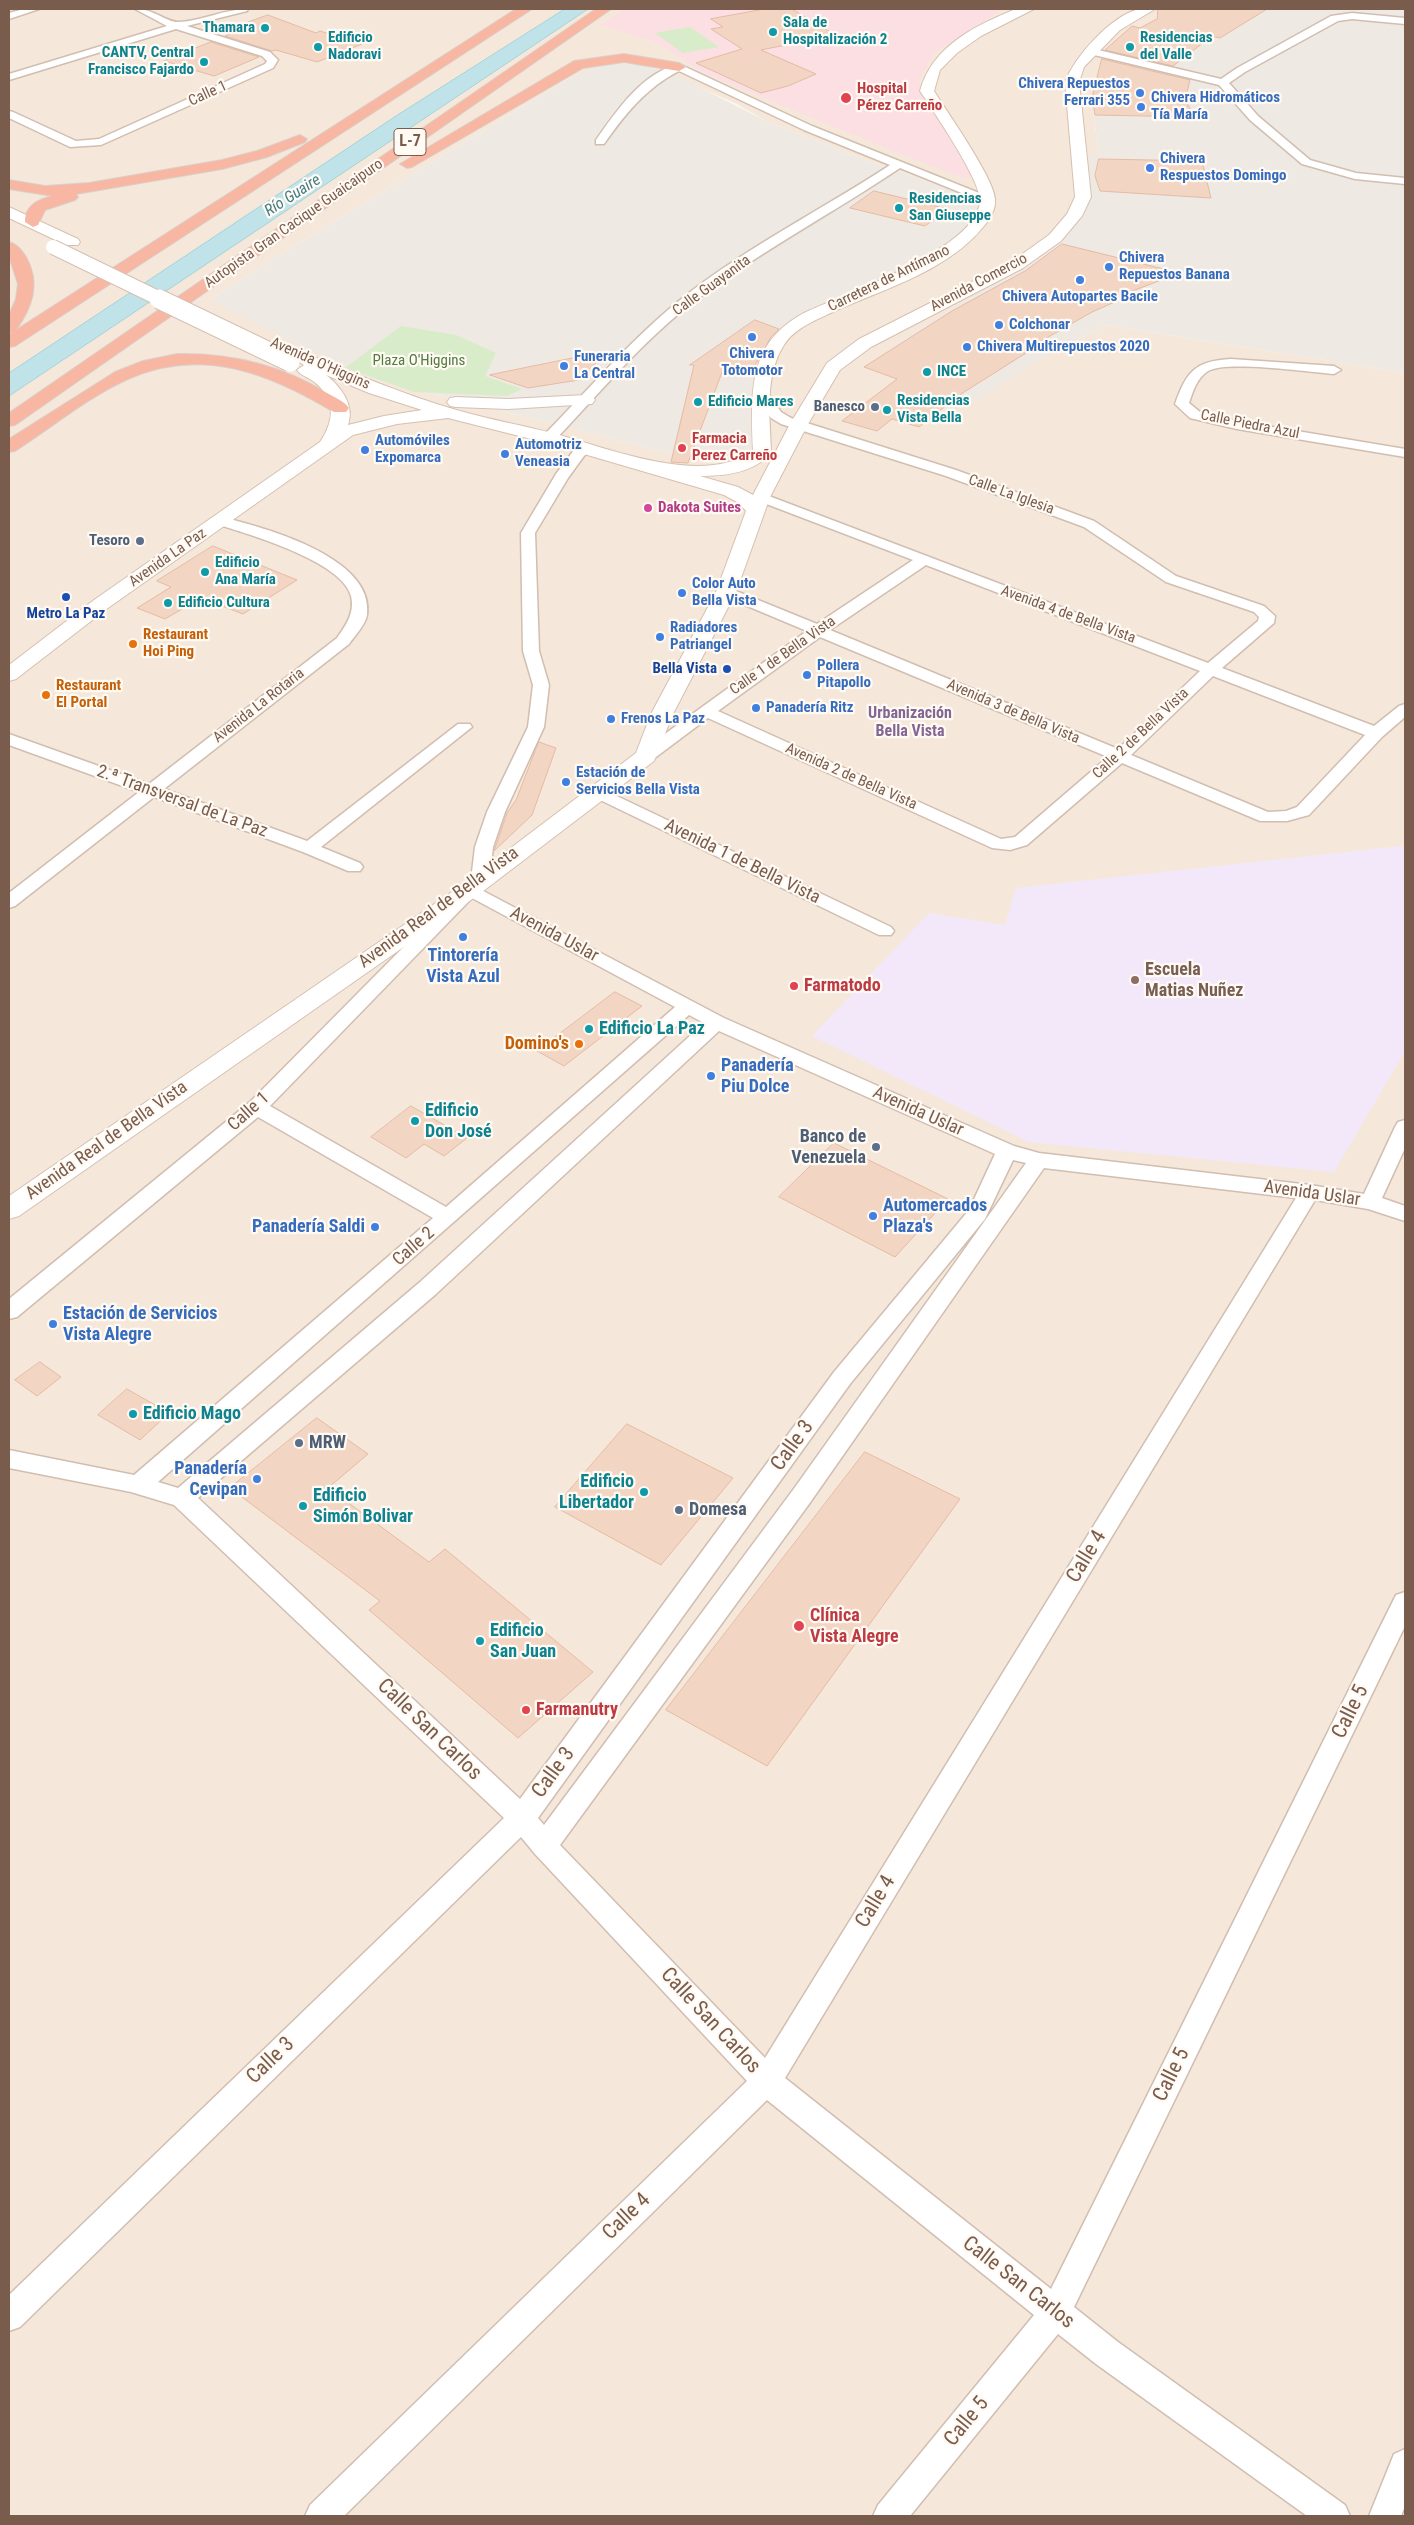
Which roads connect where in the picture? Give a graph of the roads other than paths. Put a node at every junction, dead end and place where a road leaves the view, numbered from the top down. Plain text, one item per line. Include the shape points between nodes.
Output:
1 (34, 9) edge
2 (140, 9) edge
3 (243, 9) edge
4 (525, 9) edge
5 (604, 9) edge
6 (1027, 9) edge
7 (1149, 9) edge
8 (9, 16) edge
9 (1405, 21) edge
10 (176, 26) junction
11 (1094, 52) junction
12 (679, 67) junction
13 (9, 77) edge
14 (1223, 83) junction
15 (381, 103) junction
16 (9, 114) edge
17 (600, 142) dead end
18 (899, 164) junction
19 (205, 181) dead end
20 (1405, 181) edge
21 (9, 184) edge
22 (211, 196) dead end
23 (988, 198) junction
24 (314, 210) junction
25 (9, 212) edge
26 (32, 222) junction
27 (9, 226) edge
28 (163, 241) junction
29 (9, 247) edge
30 (9, 328) edge
31 (9, 342) edge
32 (295, 360) junction
33 (1334, 370) dead end
34 (375, 389) junction
35 (761, 393) junction
36 (586, 400) junction
37 (340, 408) junction
38 (448, 413) junction
39 (9, 421) edge
40 (799, 424) junction
41 (549, 438) junction
42 (328, 443) junction
43 (9, 447) edge
44 (587, 448) junction
45 (1405, 453) edge
46 (651, 466) junction
47 (759, 505) junction
48 (222, 521) junction
49 (922, 560) junction
50 (726, 592) junction
51 (1259, 609) joint
52 (819, 630) junction
53 (1211, 668) junction
54 (9, 675) edge
55 (1405, 709) edge
56 (705, 711) junction
57 (464, 727) dead end
58 (1376, 733) junction
59 (9, 739) edge
60 (646, 756) junction
61 (1119, 756) junction
62 (151, 790) junction
63 (598, 792) junction
64 (998, 844) joint
65 (309, 848) junction
66 (354, 867) dead end
67 (475, 885) junction
68 (9, 902) edge
69 (885, 931) dead end
70 (687, 1007) junction
71 (717, 1022) junction
72 (257, 1107) junction
73 (1405, 1127) edge
74 (1007, 1151) junction
75 (1039, 1160) junction
76 (1310, 1192) junction
77 (1370, 1202) junction
78 (9, 1210) edge
79 (1405, 1214) edge
80 (448, 1217) junction
81 (9, 1311) edge
82 (9, 1459) edge
83 (9, 1468) edge
84 (134, 1484) junction
85 (182, 1498) junction
86 (1405, 1602) edge
87 (522, 1818) junction
88 (544, 1846) junction
89 (766, 2080) junction
90 (1056, 2313) junction
91 (9, 2316) edge
92 (1405, 2465) edge
93 (321, 2516) edge
94 (889, 2516) edge
95 (1334, 2516) edge
96 (1385, 2516) edge

1 - 8 street
2 - 10 street, Calle 1
3 - 10 street
4 - 15 highway
5 - 24 highway, Autopista Gran Cacique Guaicaipuro / L-7
6 - 23 main road via 987,28 946,56 933,70 927,91 974,166
7 - 11 main road, Avenida Comercio via 1115,27
9 - 14 street via 1352,16 1335,18
10 - 13 street
10 - 16 street, Calle 1 via 266,54 273,60 269,66 101,142 74,144
11 - 14 street
11 - 40 main road, Avenida Comercio via 1078,66 1072,82 1083,190 1074,216 1055,238 1017,265 865,343 838,363
12 - 17 street via 658,76 636,94
12 - 18 street via 808,128
12 - 24 highway via 624,58 579,64 358,194
14 - 20 street via 1267,130 1306,162 1355,176
15 - 21 highway via 347,114 286,146 222,164 58,191
15 - 28 highway
18 - 23 street
18 - 36 street, Calle Guayanita via 692,298 643,340
19 - 26 highway via 185,178 59,199 34,210
22 - 28 highway
23 - 35 main road, Carretera de Antímano via 986,210 975,230 952,249 816,314 786,332 775,344 763,375
24 - 39 highway, Autopista Gran Cacique Guaicaipuro / L-7
25 - 26 main road, Avenida O'Higgins
26 - 32 main road, Avenida O'Higgins
27 - 32 main road, Avenida O'Higgins, bridge
28 - 31 highway
29 - 30 highway via 20,261 27,286 25,302
32 - 34 main road, Avenida O'Higgins
32 - 37 main road via 328,384 337,395
33 - 45 street, Calle Piedra Azul via 1227,363 1205,366 1189,382 1182,404 1195,415 1237,425
34 - 36 main road via 486,404
34 - 38 main road, Avenida O'Higgins
35 - 40 street, Calle La Iglesia via 776,415
35 - 46 main road, Avenida O'Higgins via 762,452 754,460 722,470
36 - 41 street, Calle Guayanita
37 - 42 main road, Avenida La Paz via 341,423
37 - 43 highway via 295,381 252,366 204,357 165,362 121,376
38 - 41 main road, Avenida O'Higgins
38 - 42 main road, Avenida La Paz via 371,424
40 - 47 main road, Avenida Comercio
40 - 51 street, Calle La Iglesia via 951,473 1090,524 1171,579
41 - 44 main road, Avenida O'Higgins
42 - 48 main road, Avenida La Paz
44 - 46 main road, Avenida O'Higgins
44 - 67 street via 579,453 561,477 528,533 531,651 541,686 536,727 496,812
46 - 47 main road, Avenida O'Higgins via 740,494
47 - 49 street, Avenida 4 de Bella Vista
47 - 50 main road
48 - 54 main road, Avenida La Paz via 101,604
48 - 62 street, Avenida La Rotaria via 293,544 325,559 355,588 360,619 343,641
49 - 52 street, Calle 1 de Bella Vista
49 - 53 street, Avenida 4 de Bella Vista
50 - 52 street, Avenida 3 de Bella Vista
50 - 60 main road via 662,714
51 - 53 street, Calle 2 de Bella Vista via 1267,616 1266,623
52 - 56 street, Calle 1 de Bella Vista
52 - 61 street, Avenida 3 de Bella Vista
53 - 58 street, Avenida 4 de Bella Vista
53 - 61 street, Calle 2 de Bella Vista
55 - 58 street
56 - 60 street, Calle 1 de Bella Vista
56 - 64 street, Avenida 2 de Bella Vista
57 - 65 street
58 - 61 street, Avenida 3 de Bella Vista via 1303,811 1287,816 1266,817
59 - 62 street, 2.ª Transversal de La Paz
60 - 63 main road, Avenida Real de Bella Vista
61 - 64 street, Calle 2 de Bella Vista via 1022,841
62 - 65 street, 2.ª Transversal de La Paz
62 - 68 street, Avenida La Rotaria
63 - 67 main road, Avenida Real de Bella Vista
63 - 69 street, Avenida 1 de Bella Vista
65 - 66 street, 2.ª Transversal de La Paz
67 - 70 street, Avenida Uslar
67 - 72 street, Calle 1
67 - 78 main road, Avenida Real de Bella Vista
70 - 71 street, Avenida Uslar
70 - 80 street, Calle 2
71 - 74 street, Avenida Uslar
71 - 85 street via 428,1288
72 - 80 street
72 - 81 street, Calle 1
73 - 77 street
74 - 75 street, Avenida Uslar
74 - 87 street, Calle 3 via 978,1214 842,1378
75 - 76 street, Avenida Uslar
75 - 88 street, Calle 3 via 801,1497
76 - 77 street, Avenida Uslar
76 - 89 street, Calle 4
77 - 79 street, Avenida Uslar
80 - 84 street, Calle 2
82 - 84 street, Calle San Carlos
83 - 84 street, Calle San Carlos
84 - 85 street, Calle San Carlos
85 - 87 street, Calle San Carlos
86 - 90 street, Calle 5
87 - 88 street, Calle San Carlos
87 - 91 street, Calle 3
88 - 89 street, Calle San Carlos
89 - 90 street, Calle San Carlos via 798,2109
89 - 93 street, Calle 4
90 - 94 street, Calle 5
90 - 95 street, Calle San Carlos
92 - 96 street

